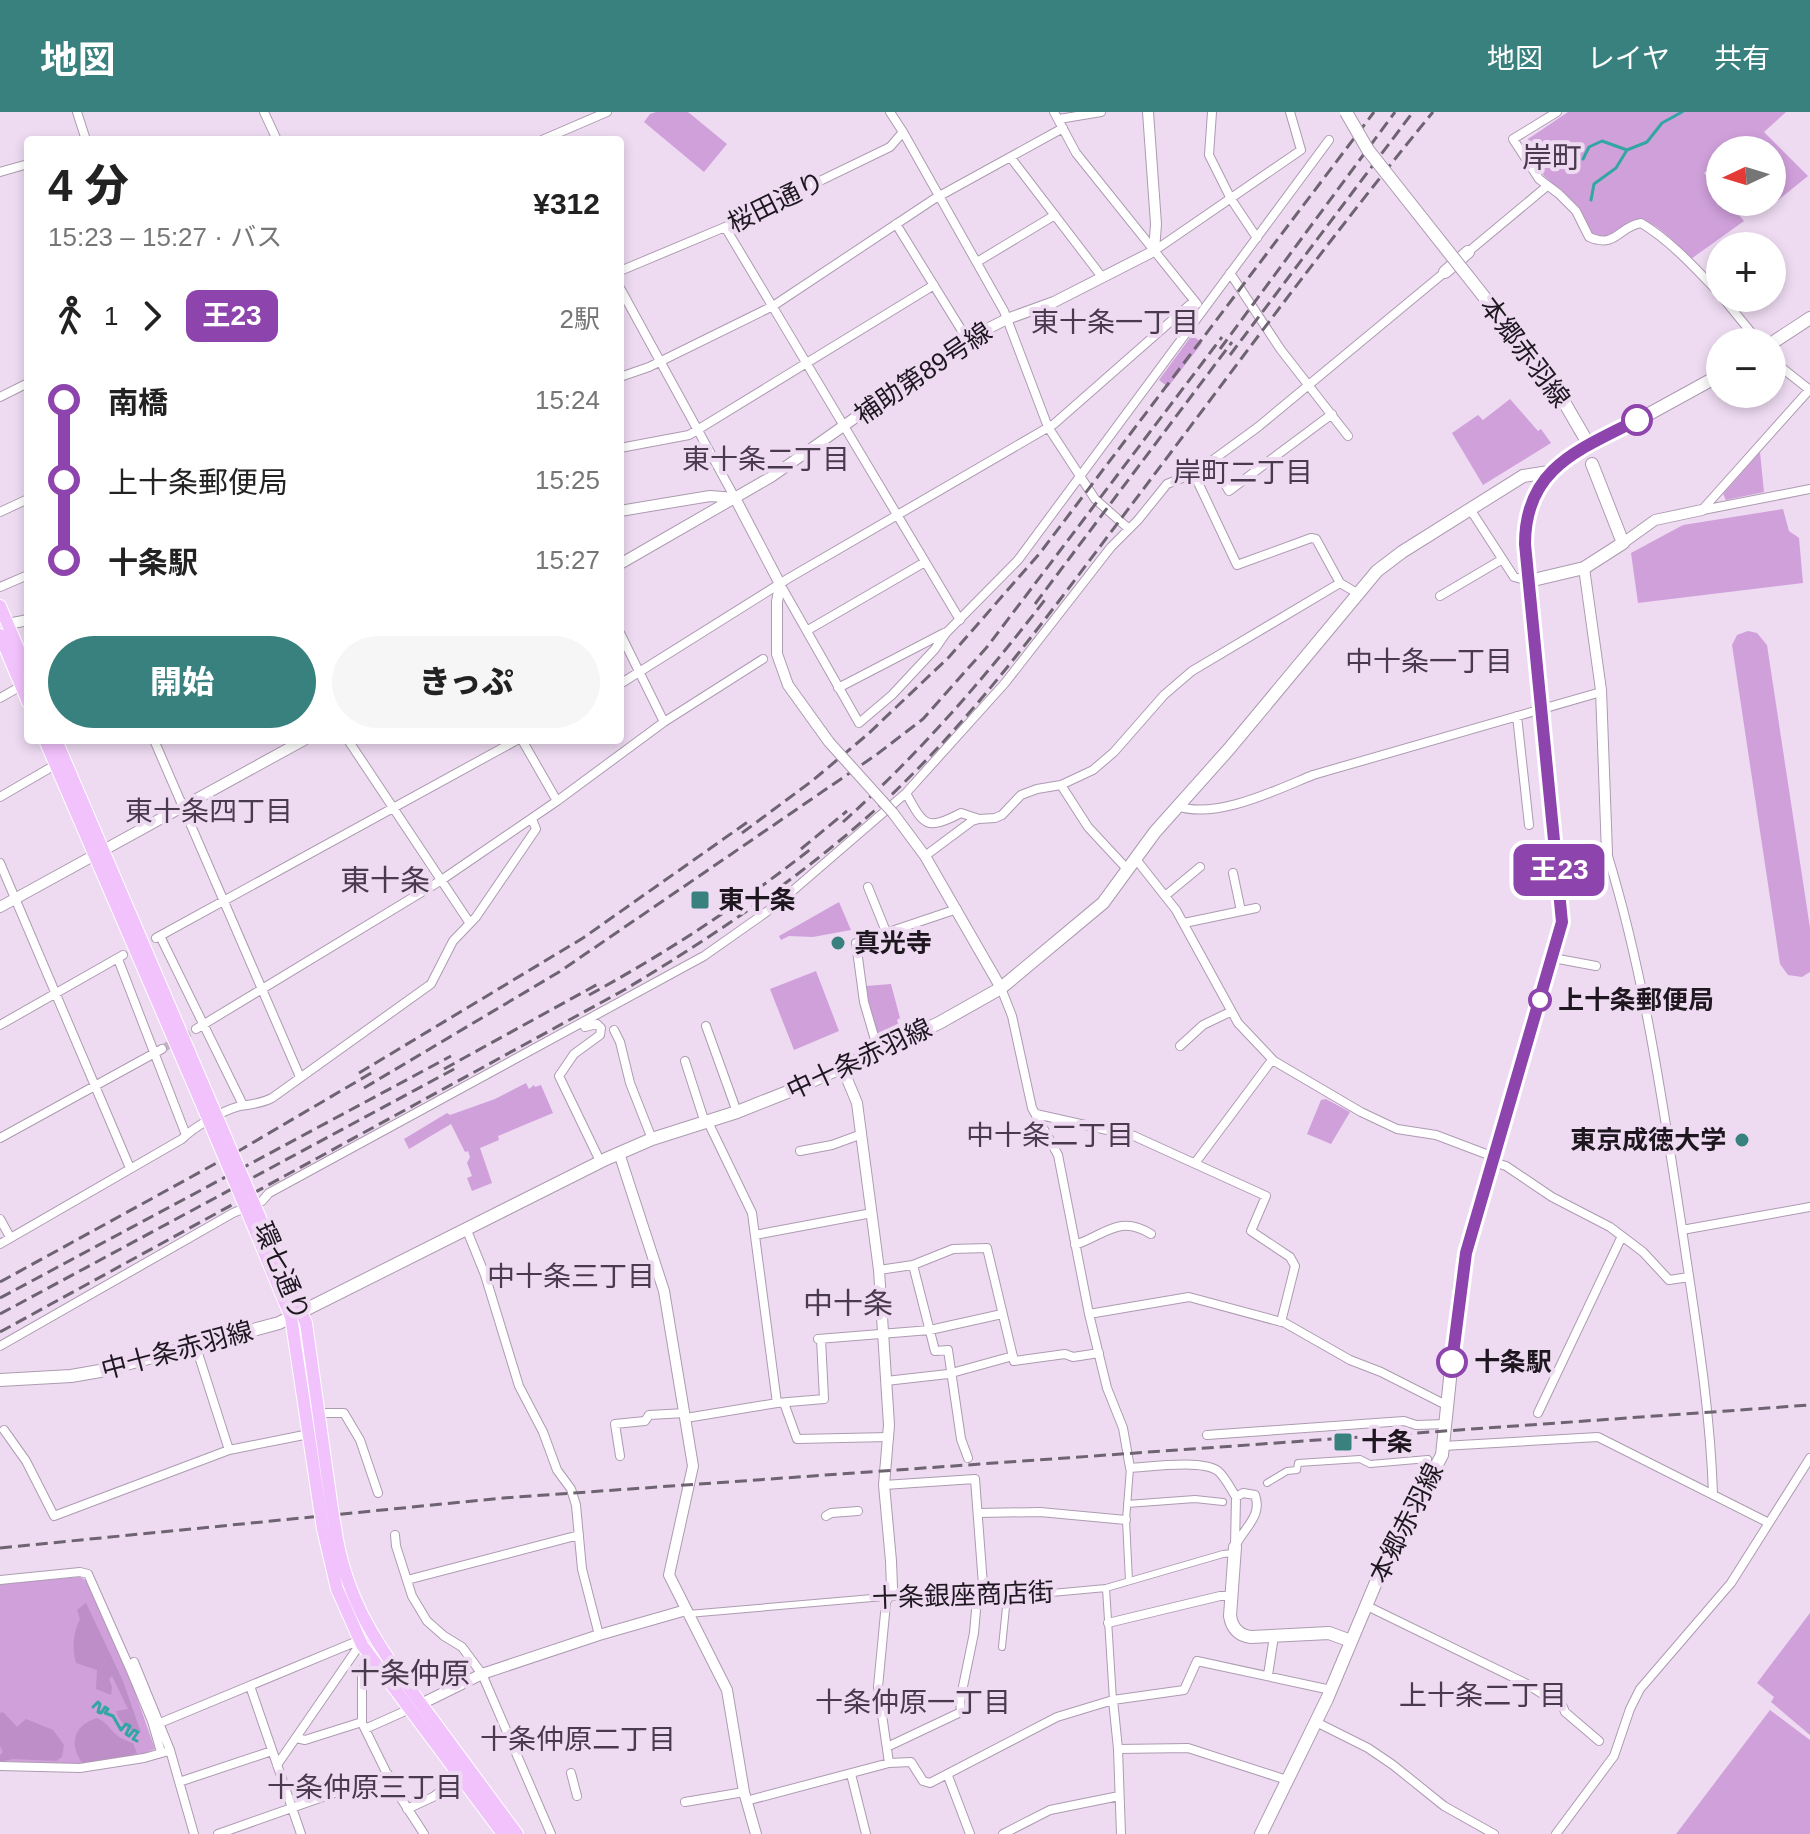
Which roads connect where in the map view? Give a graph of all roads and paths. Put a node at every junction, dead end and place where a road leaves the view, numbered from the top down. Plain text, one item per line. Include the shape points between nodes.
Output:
1 (77, 112) edge
2 (264, 112) edge
3 (607, 112) edge
4 (890, 112) edge
5 (1101, 112) edge
6 (1148, 112) edge
7 (1212, 112) edge
8 (1290, 112) edge
9 (1346, 112) edge
10 (1557, 112) edge
11 (1056, 116) edge
12 (1063, 128) junction
13 (903, 132) junction
14 (85, 136) edge
15 (275, 136) edge
16 (551, 136) edge
17 (1329, 140) dead end
18 (1011, 158) junction
19 (24, 165) edge
20 (0, 172) edge
21 (1546, 187) junction
22 (940, 196) junction
23 (1231, 199) junction
24 (1055, 215) junction
25 (896, 224) junction
26 (725, 227) junction
27 (1257, 238) junction
28 (1154, 251) junction
29 (1464, 256) junction
30 (977, 262) junction
31 (624, 269) edge
32 (1445, 272) joint
33 (1230, 273) junction
34 (1102, 277) junction
35 (1706, 280) edge
36 (934, 285) junction
37 (624, 295) edge
38 (1194, 301) junction
39 (773, 306) junction
40 (1203, 311) junction
41 (1735, 312) edge
42 (1810, 318) edge
43 (1007, 319) junction
44 (1748, 328) edge
45 (1786, 334) edge
46 (967, 339) junction
47 (1520, 340) junction
48 (660, 362) junction
49 (805, 362) junction
50 (1786, 371) edge
51 (624, 376) edge
52 (1706, 384) edge
53 (24, 385) edge
54 (1310, 386) junction
55 (1810, 389) edge
56 (0, 397) edge
57 (1332, 414) junction
58 (844, 426) junction
59 (1048, 427) junction
60 (698, 430) junction
61 (1348, 436) dead end
62 (1589, 445) junction
63 (624, 447) edge
64 (1212, 461) junction
65 (1592, 464) dead end
66 (1549, 472) junction
67 (1194, 474) junction
68 (1080, 478) junction
69 (1810, 489) edge
70 (735, 498) junction
71 (24, 501) edge
72 (1470, 509) junction
73 (624, 510) edge
74 (1702, 510) junction
75 (0, 512) edge
76 (896, 515) junction
77 (1129, 529) junction
78 (1623, 543) junction
79 (1501, 560) junction
80 (624, 562) edge
81 (925, 562) junction
82 (1584, 568) junction
83 (24, 577) edge
84 (1529, 581) junction
85 (1340, 583) junction
86 (780, 584) junction
87 (0, 587) edge
88 (1357, 593) junction
89 (1440, 596) dead end
90 (0, 606) edge
91 (960, 620) junction
92 (24, 621) edge
93 (3, 628) edge
94 (808, 630) junction
95 (946, 633) junction
96 (624, 641) edge
97 (763, 659) dead end
98 (24, 665) edge
99 (640, 673) junction
100 (624, 682) edge
101 (21, 686) junction
102 (838, 688) junction
103 (1601, 692) junction
104 (24, 693) edge
105 (0, 698) edge
106 (1542, 708) junction
107 (1517, 716) junction
108 (664, 722) junction
109 (47, 744) edge
110 (58, 744) edge
111 (156, 744) edge
112 (297, 744) edge
113 (351, 744) edge
114 (512, 744) edge
115 (522, 744) edge
116 (55, 765) junction
117 (1061, 785) junction
118 (906, 793) junction
119 (0, 797) edge
120 (557, 801) junction
121 (393, 806) junction
122 (1177, 806) junction
123 (183, 807) junction
124 (532, 819) junction
125 (979, 819) junction
126 (1529, 825) dead end
127 (99, 851) junction
128 (1607, 853) junction
129 (925, 856) junction
130 (1558, 858) junction
131 (0, 863) edge
132 (1131, 863) junction
133 (1200, 867) dead end
134 (1233, 873) dead end
135 (440, 881) junction
136 (868, 887) dead end
137 (1165, 896) junction
138 (14, 898) junction
139 (223, 901) junction
140 (0, 907) edge
141 (1256, 908) dead end
142 (957, 909) junction
143 (1241, 911) junction
144 (469, 922) junction
145 (1184, 923) junction
146 (887, 934) junction
147 (1553, 958) junction
148 (1596, 966) dead end
149 (1001, 988) junction
150 (262, 989) junction
151 (55, 994) junction
152 (1230, 1012) junction
153 (0, 1025) edge
154 (706, 1026) dead end
155 (200, 1027) junction
156 (570, 1030) junction
157 (614, 1030) dead end
158 (1180, 1046) dead end
159 (878, 1050) junction
160 (158, 1051) junction
161 (1272, 1060) junction
162 (685, 1061) dead end
163 (842, 1067) junction
164 (300, 1077) junction
165 (96, 1087) junction
166 (243, 1105) junction
167 (737, 1112) junction
168 (1036, 1114) junction
169 (707, 1122) junction
170 (862, 1134) junction
171 (186, 1135) junction
172 (0, 1138) edge
173 (652, 1139) junction
174 (800, 1151) dead end
175 (619, 1153) junction
176 (1494, 1159) junction
177 (600, 1161) junction
178 (1195, 1163) junction
179 (130, 1168) junction
180 (1810, 1207) edge
181 (872, 1213) junction
182 (0, 1219) edge
183 (466, 1228) junction
184 (1682, 1230) junction
185 (1151, 1234) dead end
186 (755, 1235) junction
187 (1622, 1236) junction
188 (10, 1237) junction
189 (0, 1244) edge
190 (1075, 1245) junction
191 (913, 1265) junction
192 (879, 1270) junction
193 (1689, 1277) junction
194 (1002, 1314) junction
195 (1089, 1314) junction
196 (297, 1315) junction
197 (1281, 1322) junction
198 (930, 1330) junction
199 (883, 1335) junction
200 (0, 1346) edge
201 (196, 1347) junction
202 (1099, 1353) junction
203 (1013, 1356) junction
204 (951, 1372) junction
205 (0, 1380) edge
206 (886, 1381) junction
207 (780, 1403) junction
208 (1448, 1406) junction
209 (319, 1413) junction
210 (1538, 1413) dead end
211 (685, 1416) junction
212 (1446, 1424) junction
213 (4, 1430) dead end
214 (309, 1434) junction
215 (1207, 1435) dead end
216 (889, 1437) junction
217 (1443, 1446) junction
218 (229, 1450) junction
219 (620, 1456) dead end
220 (968, 1458) dead end
221 (1810, 1458) edge
222 (1428, 1459) dead end
223 (1130, 1468) junction
224 (1267, 1483) dead end
225 (884, 1485) junction
226 (378, 1493) dead end
227 (1713, 1494) junction
228 (1236, 1497) junction
229 (1223, 1502) dead end
230 (1127, 1504) junction
231 (326, 1509) junction
232 (858, 1511) dead end
233 (978, 1513) junction
234 (826, 1516) dead end
235 (1126, 1520) junction
236 (1769, 1523) junction
237 (329, 1528) junction
238 (395, 1535) dead end
239 (579, 1535) junction
240 (1235, 1550) junction
241 (0, 1580) edge
242 (407, 1580) junction
243 (1129, 1581) junction
244 (1106, 1588) junction
245 (1232, 1596) junction
246 (888, 1597) junction
247 (1007, 1597) junction
248 (981, 1598) junction
249 (1365, 1605) junction
250 (687, 1612) junction
251 (1108, 1623) junction
252 (599, 1635) junction
253 (1274, 1636) junction
254 (360, 1641) junction
255 (1351, 1641) junction
256 (1002, 1647) dead end
257 (373, 1660) junction
258 (134, 1662) dead end
259 (482, 1674) junction
260 (1268, 1675) junction
261 (250, 1686) junction
262 (1331, 1690) junction
263 (1113, 1700) junction
264 (415, 1707) junction
265 (1316, 1722) junction
266 (160, 1723) junction
267 (364, 1726) junction
268 (296, 1738) junction
269 (1599, 1741) dead end
270 (887, 1747) junction
271 (1118, 1749) junction
272 (165, 1751) junction
273 (272, 1751) junction
274 (889, 1763) junction
275 (277, 1765) junction
276 (0, 1766) edge
277 (571, 1773) dead end
278 (388, 1774) junction
279 (851, 1774) junction
280 (948, 1776) junction
281 (460, 1777) junction
282 (1287, 1780) junction
283 (179, 1782) junction
284 (577, 1796) dead end
285 (745, 1796) junction
286 (1119, 1796) junction
287 (685, 1802) dead end
288 (292, 1808) junction
289 (407, 1809) junction
290 (194, 1834) edge
291 (218, 1834) edge
292 (301, 1834) edge
293 (424, 1834) edge
294 (503, 1834) edge
295 (517, 1834) edge
296 (551, 1834) edge
297 (756, 1834) edge
298 (866, 1834) edge
299 (970, 1834) edge
300 (1003, 1834) edge
301 (1121, 1834) edge
302 (1261, 1834) edge
303 (1494, 1834) edge
304 (1556, 1834) edge

1 - 14 street
2 - 15 street
3 - 16 street
4 - 13 street
5 - 11 street
6 - 28 street
7 - 23 street via 1209,155
8 - 23 street via 1301,150
9 - 47 main road, 本郷赤羽線, bridge via 1368,150
10 - 21 street via 1513,139
11 - 12 street
12 - 18 street
12 - 28 street via 1076,153
13 - 22 street
13 - 26 street, 桜田通り via 890,147
17 - 27 street
18 - 22 street
18 - 24 street
19 - 20 street
21 - 29 street
21 - 35 street via 1576,211 1593,239 1607,241 1641,223
22 - 25 street
22 - 30 street
23 - 27 street
23 - 28 street
24 - 30 street
24 - 34 street
25 - 36 street
25 - 39 street
26 - 31 street, 桜田通り
26 - 39 street
27 - 33 street
28 - 34 street, 補助第89号線
28 - 38 street
29 - 32 main road
29 - 47 main road, 本郷赤羽線
30 - 43 street
32 - 54 street
33 - 40 street
33 - 54 street
34 - 43 street, 補助第89号線
36 - 46 street
36 - 49 street
37 - 48 street
38 - 40 street
38 - 59 street
39 - 48 street
39 - 49 street
40 - 68 street
41 - 44 street
42 - 45 main road
43 - 46 street, 補助第89号線
43 - 59 street
46 - 58 street, 補助第89号線
47 - 62 main road, 本郷赤羽線
48 - 51 street
48 - 60 street
49 - 58 street
49 - 60 street
50 - 55 street
52 - 62 main road, 本郷赤羽線
53 - 56 street
54 - 57 street
54 - 64 street
55 - 74 street
57 - 61 street
57 - 64 street via 1229,491
58 - 70 street, 補助第89号線
58 - 76 street
59 - 68 street
59 - 76 street
60 - 63 street
60 - 70 street
62 - 66 main road, 本郷赤羽線
64 - 67 street
65 - 78 main road
66 - 72 main road, 中十条赤羽線 via 1523,476
66 - 84 main road, 本郷赤羽線 via 1526,525
67 - 77 street via 1167,484
67 - 85 street via 1237,565 1311,538
68 - 77 street
68 - 91 street via 1018,560
69 - 74 street
70 - 73 street via 710,496
70 - 80 street, 補助第89号線
70 - 86 street
71 - 75 street
72 - 79 street
72 - 88 main road, 中十条赤羽線 via 1389,561
74 - 78 street via 1655,520
76 - 81 street
76 - 86 street
77 - 118 street via 1005,683
78 - 82 main road
79 - 84 street via 1514,577
79 - 89 street
81 - 91 street
81 - 94 street
82 - 84 main road
82 - 103 street
83 - 87 street
84 - 106 main road, 本郷赤羽線
85 - 88 street
85 - 117 street via 1206,660 1164,695 1103,763
86 - 94 street
86 - 99 street
86 - 129 street, bridge via 777,654 788,685
88 - 122 main road, 中十条赤羽線
90 - 93 main road
91 - 95 street
92 - 93 street
93 - 98 main road
93 - 101 main road
94 - 102 street
95 - 102 street
95 - 102 street via 925,661 859,723
96 - 99 street
97 - 108 street
99 - 100 street
99 - 108 street
101 - 104 main road
101 - 105 street
103 - 106 street
103 - 128 street
106 - 107 street
106 - 130 main road, 本郷赤羽線
107 - 122 street via 1214,809
107 - 126 street
108 - 120 street
109 - 116 main road, 環七通り
110 - 127 main road, 環七通り
111 - 123 street
112 - 123 street
113 - 121 street
114 - 121 street
115 - 120 street
116 - 119 street
116 - 127 main road, 環七通り
117 - 125 street via 1021,795 1002,815
117 - 132 street via 1088,827
118 - 125 street via 928,824 961,813
118 - 156 street via 737,934
120 - 124 street
121 - 135 street
121 - 139 street
122 - 132 main road, 中十条赤羽線
123 - 127 street
123 - 139 street
124 - 135 street
124 - 144 street via 536,829
125 - 129 street
127 - 138 street
127 - 196 main road, 環七通り, bridge
128 - 130 street
128 - 184 street via 1647,1014
129 - 142 street
130 - 147 main road, 本郷赤羽線 via 1563,915
131 - 138 street
132 - 137 street
132 - 149 main road, 中十条赤羽線 via 1091,915
133 - 137 street
134 - 143 street
135 - 144 street
135 - 150 street
136 - 146 street
137 - 145 street
138 - 140 street
138 - 151 street
139 - 150 street
139 - 155 street via 158,937
141 - 143 street
142 - 146 street
142 - 149 street
143 - 145 street
144 - 164 street via 431,984
145 - 152 street
146 - 159 street via 856,943 864,1002
147 - 148 street
147 - 176 main road, 本郷赤羽線
149 - 159 main road, 中十条赤羽線
149 - 168 street
150 - 155 street
150 - 164 street
151 - 153 street
151 - 160 street via 121,957
151 - 165 street
152 - 158 street via 1203,1025
152 - 161 street
154 - 167 street
155 - 166 street
156 - 177 street via 597,1024 601,1028 559,1076
156 - 200 street via 219,1220
157 - 173 street
159 - 163 main road, 中十条赤羽線
160 - 165 street
160 - 171 street
161 - 176 street via 1397,1129 1432,1134
161 - 178 street
162 - 169 street
163 - 167 main road, 中十条赤羽線
163 - 170 street via 857,1103
164 - 166 street via 263,1102
165 - 172 street
165 - 179 street
166 - 171 street
167 - 169 main road, 中十条赤羽線
168 - 178 street via 1134,1136
168 - 190 street via 1058,1155
169 - 173 main road, 中十条赤羽線
169 - 186 street via 752,1213
170 - 174 street
170 - 181 street
171 - 179 street
173 - 175 main road, 中十条赤羽線
175 - 177 main road, 中十条赤羽線
175 - 211 street via 664,1291
176 - 187 street
176 - 208 main road, 本郷赤羽線 via 1463,1268
177 - 183 main road, 中十条赤羽線
178 - 197 street via 1266,1196 1251,1231 1295,1266
179 - 188 street
180 - 184 street
181 - 186 street
181 - 192 street
182 - 188 street
183 - 196 main road, 中十条赤羽線
183 - 239 street via 519,1386 571,1489
184 - 193 street
185 - 190 street via 1135,1225 1118,1226
186 - 207 street
187 - 193 street via 1669,1280
187 - 210 street
188 - 189 street
190 - 195 street
191 - 192 street
191 - 194 street via 953,1249 987,1248
191 - 198 street
192 - 199 street
193 - 227 street via 1709,1413
194 - 198 street
194 - 203 street
195 - 197 street via 1189,1297
195 - 202 street
196 - 201 main road, 中十条赤羽線
196 - 209 main road, 環七通り
196 - 214 main road, 環七通り
197 - 208 street
198 - 199 street
198 - 204 street via 935,1351 948,1350
199 - 206 street
199 - 207 street via 819,1339 824,1399
201 - 205 main road, 中十条赤羽線 via 87,1374
201 - 218 street
202 - 203 street via 1014,1361
202 - 223 street
203 - 204 street
204 - 206 street
204 - 220 street
206 - 216 street
207 - 211 street
207 - 216 street via 797,1439
208 - 212 main road, 本郷赤羽線
209 - 226 street via 344,1413 360,1440
209 - 231 main road, 環七通り
211 - 219 street via 649,1415 645,1421 615,1424
211 - 250 street via 693,1469 669,1575
212 - 215 street via 1404,1421
212 - 217 main road, 本郷赤羽線
213 - 218 street via 54,1516
214 - 218 street
214 - 231 main road, 環七通り
216 - 225 street
217 - 227 street via 1598,1437
217 - 249 main road, 本郷赤羽線
221 - 236 street
222 - 224 street via 1298,1463 1297,1470
223 - 228 street via 1213,1469
223 - 230 street
225 - 233 street via 975,1479
225 - 246 street via 892,1588
227 - 236 street
228 - 240 street
228 - 240 street via 1255,1495 1257,1507
229 - 230 street
230 - 235 street
231 - 237 main road, 環七通り, bridge
232 - 234 street
233 - 235 street
233 - 248 street
235 - 243 street
236 - 304 street via 1731,1583 1640,1689 1614,1756
237 - 254 main road, 環七通り via 337,1589
237 - 264 main road, 環七通り via 358,1610
238 - 242 street
239 - 242 street
239 - 252 street
240 - 243 street, 十条銀座商店街
240 - 245 main road
241 - 272 street via 88,1574
242 - 259 street via 427,1621 462,1647
243 - 244 street, 十条銀座商店街
244 - 247 street, 十条銀座商店街
244 - 251 street
245 - 251 street
245 - 253 main road via 1230,1616 1236,1631
246 - 248 street, 十条銀座商店街
246 - 250 street, 十条銀座商店街
246 - 270 street via 878,1687
247 - 248 street, 十条銀座商店街
247 - 256 street
248 - 270 street via 961,1712
249 - 255 main road, 本郷赤羽線
249 - 269 street via 1525,1683 1563,1707
250 - 252 street
250 - 285 street via 727,1690
251 - 263 street
252 - 259 street
253 - 255 main road via 1329,1633
253 - 260 street
254 - 257 main road, 環七通り
254 - 261 street
254 - 268 street
255 - 262 main road, 本郷赤羽線
257 - 264 main road, 環七通り
257 - 267 street via 362,1670
258 - 266 street
259 - 264 street
259 - 296 street
260 - 262 street
260 - 263 street via 1197,1661 1184,1690
261 - 266 street
261 - 273 street
262 - 265 main road, 本郷赤羽線
263 - 271 street
263 - 280 street via 1042,1723
264 - 267 street
264 - 281 main road, 環七通り
264 - 295 main road, 環七通り
265 - 282 main road, 本郷赤羽線
265 - 303 street via 1352,1738 1444,1806
266 - 272 street
267 - 268 street
267 - 278 street
268 - 275 street
270 - 274 street
271 - 282 street via 1188,1748
271 - 286 street
272 - 276 street via 80,1768
272 - 283 street
273 - 275 street
273 - 283 street
274 - 279 street
274 - 280 street via 911,1762 926,1784
275 - 288 street
277 - 284 street
278 - 288 street
278 - 289 street
279 - 285 street
279 - 298 street
280 - 299 street
281 - 289 street
281 - 294 main road, 環七通り
282 - 302 main road, 本郷赤羽線
283 - 290 street
285 - 287 street
285 - 297 street
286 - 300 street via 1050,1810
286 - 301 street
288 - 291 street
288 - 292 street
289 - 293 street

